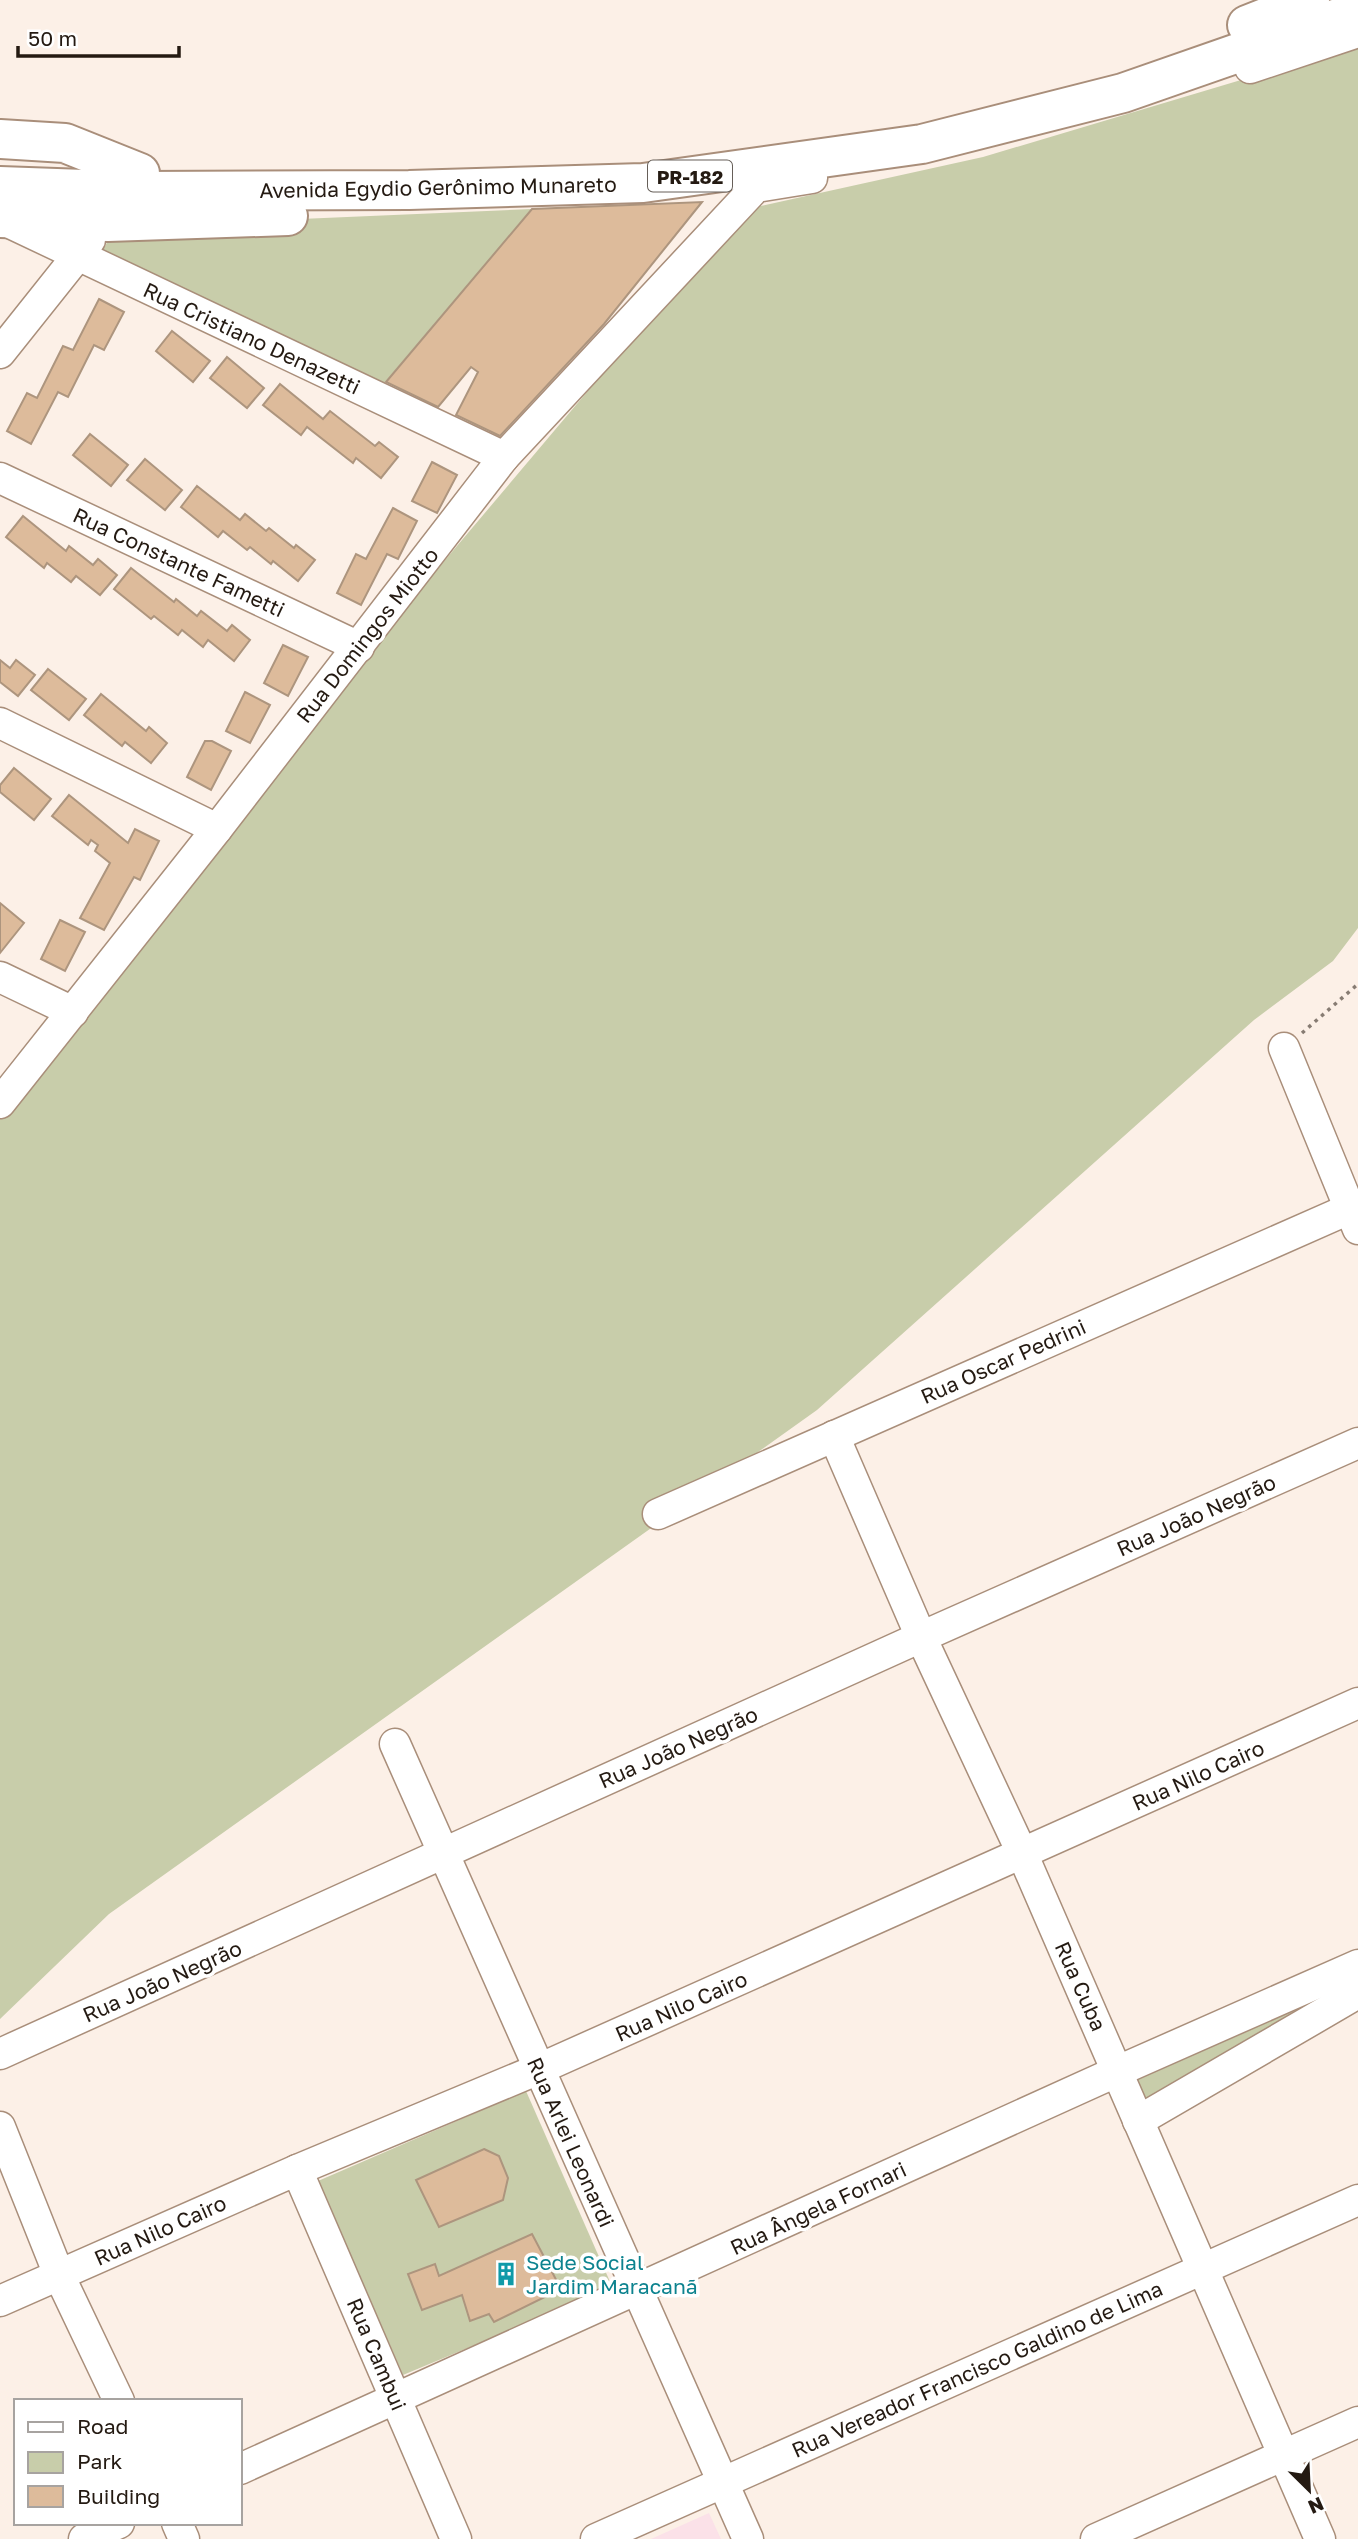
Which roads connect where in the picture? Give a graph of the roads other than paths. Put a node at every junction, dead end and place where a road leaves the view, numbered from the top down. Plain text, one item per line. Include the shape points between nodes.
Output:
1 (1310, 0) edge
2 (1358, 12) edge
3 (1358, 32) edge
4 (0, 139) edge
5 (922, 144) junction
6 (0, 169) edge
7 (140, 173) junction
8 (0, 187) edge
9 (756, 187) junction
10 (0, 218) edge
11 (108, 222) junction
12 (79, 255) junction
13 (0, 353) edge
14 (504, 457) junction
15 (0, 478) edge
16 (359, 647) junction
17 (0, 723) edge
18 (217, 829) junction
19 (0, 977) edge
20 (73, 1012) junction
21 (1284, 1048) road end
22 (0, 1103) edge
23 (1354, 1219) edge
24 (834, 1436) junction
25 (1358, 1443) edge
26 (658, 1514) dead end
27 (921, 1637) junction
28 (1358, 1703) edge
29 (395, 1744) dead end
30 (443, 1853) junction
31 (1022, 1853) junction
32 (1358, 1965) edge
33 (1358, 1993) edge
34 (0, 2054) edge
35 (539, 2070) junction
36 (1118, 2071) junction
37 (1138, 2121) junction
38 (0, 2127) edge
39 (297, 2170) junction
40 (1358, 2200) edge
41 (1203, 2269) junction
42 (59, 2275) junction
43 (637, 2291) junction
44 (0, 2301) edge
45 (118, 2399) edge
46 (396, 2399) junction
47 (1358, 2422) edge
48 (1284, 2455) junction
49 (242, 2468) edge
50 (723, 2483) junction
51 (115, 2525) edge
52 (84, 2539) edge
53 (456, 2539) edge
54 (596, 2539) edge
55 (748, 2539) edge
56 (1096, 2539) edge
57 (1320, 2539) edge

1 - 7 main road, PR-182 via 1107,76 915,126 639,163 411,172
2 - 5 main road, Avenida Egydio Gerônimo Munareto / PR-182 via 1123,93
3 - 9 street via 1252,68 923,161
4 - 7 main road via 65,143
5 - 8 main road, Avenida Egydio Gerônimo Munareto / PR-182 via 643,183 396,190
5 - 9 main road
6 - 7 main road, PR-182
9 - 11 main road via 382,212
9 - 14 street, Rua Domingos Miotto
10 - 11 main road
10 - 12 street, Rua Cristiano Denazetti
11 - 12 street
12 - 13 street
12 - 14 street, Rua Cristiano Denazetti
14 - 16 street, Rua Domingos Miotto
15 - 16 street, Rua Constante Fametti
16 - 18 street, Rua Domingos Miotto
17 - 18 street
18 - 20 street, Rua Domingos Miotto
19 - 20 street
20 - 22 street, Rua Domingos Miotto
21 - 23 street
23 - 24 street, Rua Oscar Pedrini
24 - 26 street, Rua Oscar Pedrini
24 - 27 street, Rua Cuba
25 - 27 street, Rua João Negrão
27 - 30 street, Rua João Negrão
27 - 31 street, Rua Cuba
28 - 31 street, Rua Nilo Cairo
29 - 30 street, Rua Arlei Leonardi
30 - 34 street, Rua João Negrão
30 - 35 street, Rua Arlei Leonardi
31 - 35 street, Rua Nilo Cairo
31 - 36 street, Rua Cuba
32 - 36 street, Rua Ângela Fornari
33 - 37 street
35 - 39 street, Rua Nilo Cairo
35 - 43 street, Rua Arlei Leonardi
36 - 37 street, Rua Cuba
36 - 43 street, Rua Ângela Fornari
37 - 41 street, Rua Cuba
38 - 42 street
39 - 42 street, Rua Nilo Cairo
39 - 46 street, Rua Cambui
40 - 41 street, Rua Vereador Francisco Galdino de Lima
41 - 48 street, Rua Cuba
41 - 50 street, Rua Vereador Francisco Galdino de Lima
42 - 44 street, Rua Nilo Cairo
42 - 45 street
43 - 46 street, Rua Ângela Fornari
43 - 50 street, Rua Arlei Leonardi
46 - 49 street, Rua Ângela Fornari
46 - 53 street, Rua Cambui
47 - 48 street
48 - 56 street
48 - 57 street, Rua Cuba
50 - 54 street, Rua Vereador Francisco Galdino de Lima
50 - 55 street, Rua Arlei Leonardi
51 - 52 street

